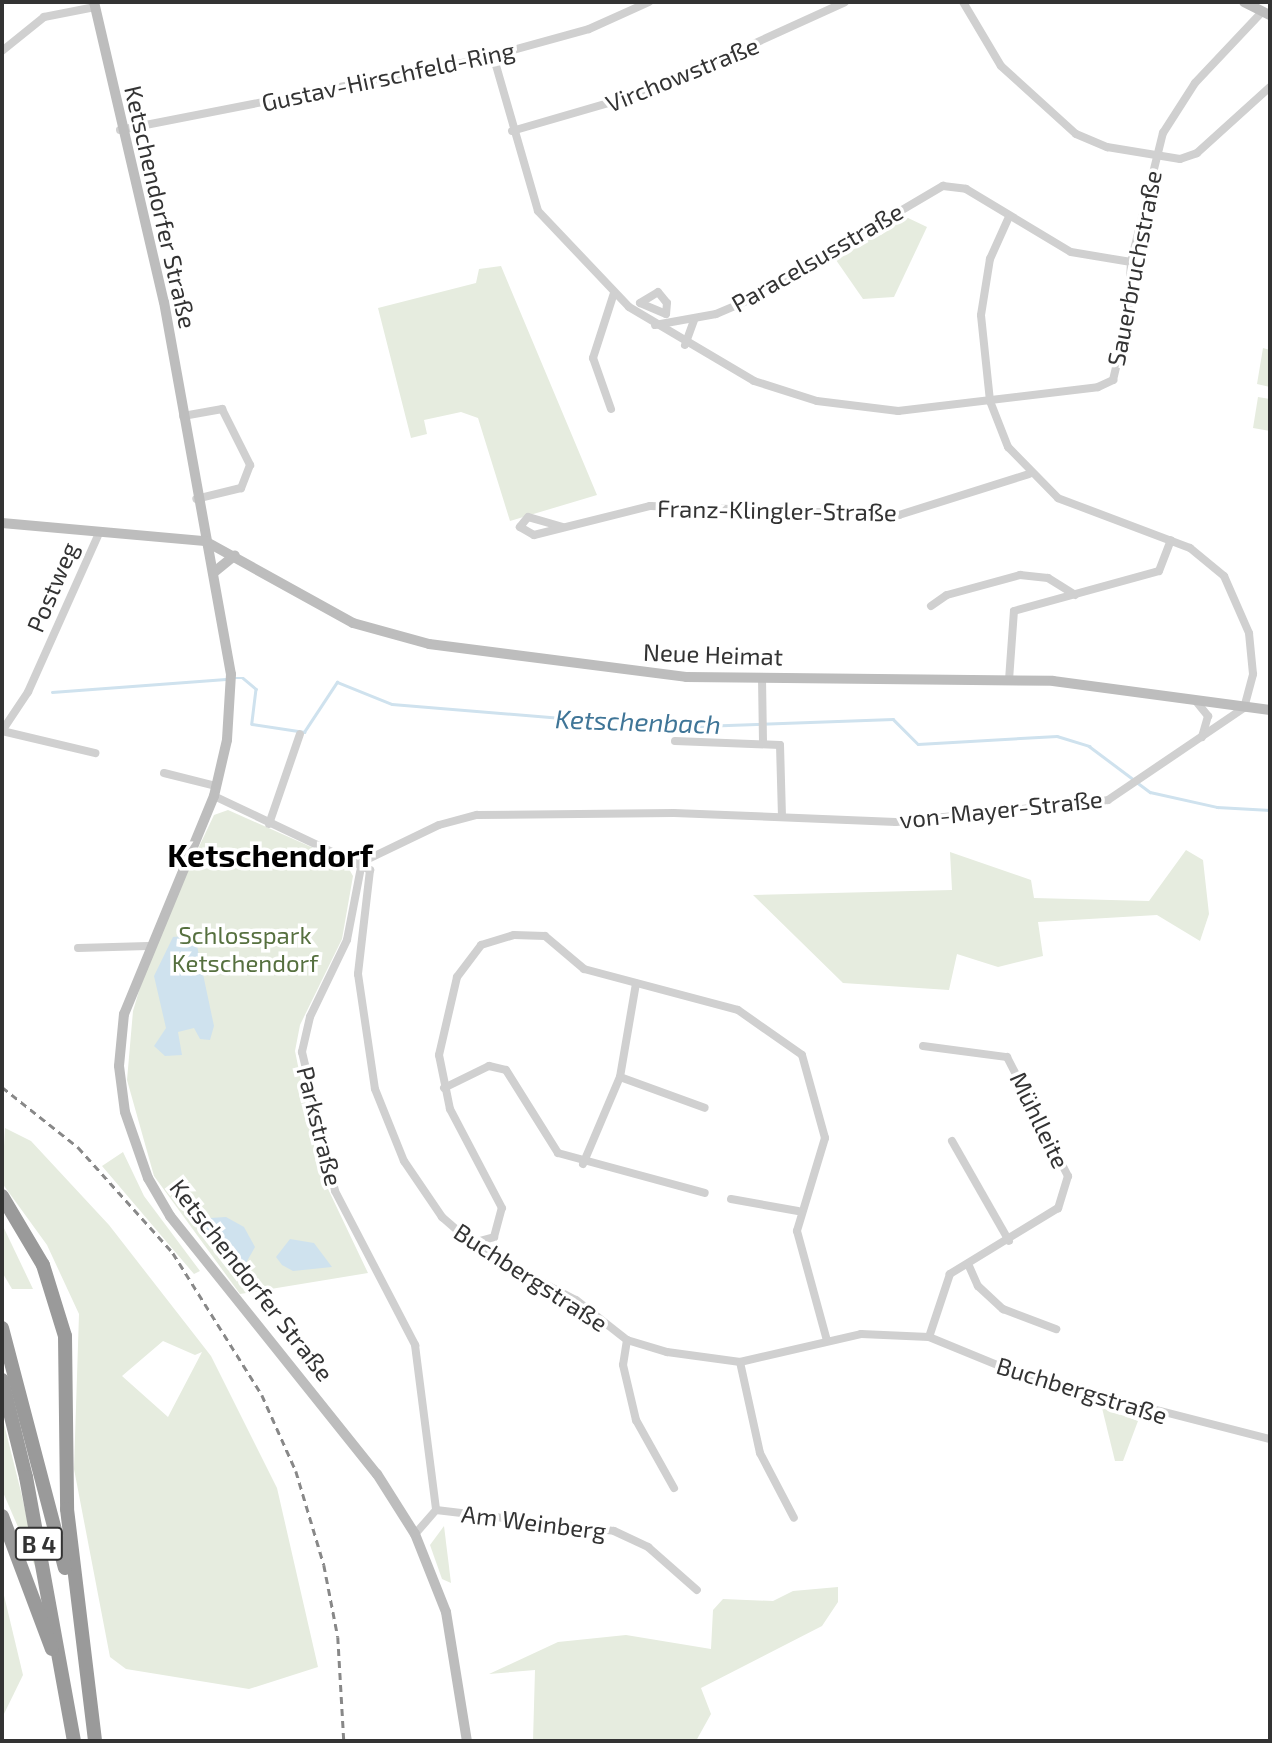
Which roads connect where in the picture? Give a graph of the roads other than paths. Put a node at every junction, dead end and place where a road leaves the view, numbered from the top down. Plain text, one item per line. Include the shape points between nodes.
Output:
1 (649, 2) edge
2 (845, 2) edge
3 (963, 2) edge
4 (1244, 2) edge
5 (95, 4) edge
6 (1266, 14) edge
7 (2, 51) edge
8 (493, 55) junction
9 (1270, 87) edge
10 (120, 130) junction
11 (512, 131) junction
12 (1155, 156) junction
13 (1008, 219) junction
14 (1131, 262) junction
15 (614, 293) junction
16 (694, 320) junction
17 (655, 325) junction
18 (685, 345) junction
19 (990, 401) junction
20 (611, 409) dead end
21 (183, 416) junction
22 (1029, 474) junction
23 (196, 499) junction
24 (2, 523) edge
25 (563, 527) junction
26 (99, 533) junction
27 (1171, 540) junction
28 (205, 541) junction
29 (235, 555) junction
30 (213, 573) junction
31 (1075, 595) junction
32 (931, 606) dead end
33 (762, 678) junction
34 (1009, 680) junction
35 (1195, 700) junction
36 (1244, 708) junction
37 (1270, 710) edge
38 (2, 731) edge
39 (300, 734) dead end
40 (1202, 738) junction
41 (675, 741) dead end
42 (763, 742) junction
43 (95, 753) dead end
44 (164, 773) dead end
45 (215, 791) junction
46 (782, 815) junction
47 (269, 824) junction
48 (362, 862) junction
49 (148, 946) junction
50 (78, 948) dead end
51 (636, 983) junction
52 (923, 1046) dead end
53 (620, 1077) junction
54 (444, 1088) junction
55 (705, 1108) dead end
56 (952, 1141) dead end
57 (583, 1164) junction
58 (705, 1193) dead end
59 (2, 1196) edge
60 (731, 1199) dead end
61 (798, 1211) junction
62 (1009, 1241) junction
63 (483, 1243) junction
64 (969, 1266) junction
65 (2, 1328) edge
66 (1056, 1329) dead end
67 (929, 1337) junction
68 (627, 1340) junction
69 (827, 1340) junction
70 (740, 1362) junction
71 (2, 1380) edge
72 (1270, 1439) edge
73 (674, 1488) dead end
74 (436, 1510) junction
75 (2, 1516) edge
76 (794, 1518) dead end
77 (415, 1534) junction
78 (697, 1590) dead end
79 (81, 1631) junction
80 (69, 1697) junction
81 (74, 1741) edge
82 (94, 1741) edge
83 (467, 1741) edge

1 - 8 street, Gustav-Hirschfeld-Ring via 603,24
2 - 11 street, Virchowstraße via 707,70
3 - 12 street via 1001,66 1064,125 1107,147
4 - 6 street
5 - 7 street, Ketschendorfer Straße via 29,24
5 - 10 street, Ketschendorfer Straße
6 - 12 street, Sauerbruchstraße via 1179,103
8 - 10 street, Gustav-Hirschfeld-Ring
8 - 11 street
9 - 12 street, Sauerbruchstraße via 1197,153
10 - 21 street, Ketschendorfer Straße via 161,290
11 - 15 street via 538,211
12 - 14 street, Sauerbruchstraße
13 - 14 street via 1071,252
13 - 16 street, Paracelsusstraße via 966,189 937,188 751,299
13 - 19 street via 997,237 982,299
14 - 19 street, Sauerbruchstraße via 1121,360 1110,383
15 - 17 street
15 - 20 street via 593,358
16 - 17 street, Paracelsusstraße
16 - 18 street
17 - 18 street
18 - 19 street via 735,373 832,404 898,411
19 - 22 street via 1014,457
21 - 23 street, Ketschendorfer Straße
21 - 23 street via 222,409 250,465 241,488
22 - 25 street, Franz-Klingler-Straße via 899,515 650,506
22 - 27 street via 1085,511
23 - 28 street, Ketschendorfer Straße
24 - 26 street, Postweg
25 - 25 street, Franz-Klingler-Straße via 528,517 521,531 534,535
26 - 28 street, Postweg
26 - 38 street, Postweg via 28,692
27 - 31 street via 1159,571
27 - 36 street via 1224,576 1244,611 1254,674
28 - 29 street, Neue Heimat
28 - 30 street, Ketschendorfer Straße
29 - 30 street
29 - 33 street, Neue Heimat via 329,611 407,639 607,670
30 - 45 street, Ketschendorfer Straße via 231,678
31 - 32 street via 1048,578 1020,575 947,595
31 - 34 street via 1014,611
33 - 34 street, Neue Heimat
33 - 42 street
34 - 35 street, Neue Heimat
35 - 36 street, Neue Heimat
35 - 40 street via 1208,716
36 - 37 street, Neue Heimat
36 - 40 street, von-Mayer-Straße
38 - 43 street
39 - 47 street
40 - 46 street, von-Mayer-Straße via 1131,789 1080,805 939,819
41 - 42 street
42 - 46 street via 783,748
44 - 45 street
45 - 47 street
45 - 49 street, Ketschendorfer Straße
46 - 48 street, von-Mayer-Straße via 477,815 439,825
47 - 48 street
48 - 63 street, Buchbergstraße via 373,890 358,993 375,1089 395,1143 422,1189 460,1235
48 - 74 street, Parkstraße via 347,940 310,1017 302,1052 331,1180 415,1345
49 - 50 street
49 - 77 street, Ketschendorfer Straße via 124,1014 119,1066 130,1129 148,1178 184,1236 377,1474
51 - 53 street
51 - 54 street via 578,966 545,936 514,935 481,945 465,961 449,1006 439,1055
51 - 61 street via 738,1010 807,1061 825,1138
52 - 62 street, Mühlleite via 1007,1057 1064,1159 1068,1175 1058,1208
53 - 55 street
53 - 57 street
54 - 57 street via 489,1066 506,1070 520,1085 544,1139
54 - 63 street via 460,1132 500,1200 502,1224
56 - 62 street
57 - 58 street
59 - 79 highway via 43,1265 65,1336 67,1509
60 - 61 street
61 - 69 street via 797,1231
62 - 64 street, Mühlleite
63 - 68 street, Buchbergstraße via 491,1256 576,1300
64 - 66 street via 978,1286 1003,1309
64 - 67 street, Mühlleite via 943,1281
65 - 79 highway, B 4
67 - 69 street, Buchbergstraße via 861,1334
67 - 72 street, Buchbergstraße via 1024,1376
68 - 70 street, Buchbergstraße
68 - 73 street via 622,1365 636,1420
69 - 70 street, Buchbergstraße
70 - 76 street via 760,1453
71 - 80 highway, B 4
74 - 77 street
74 - 78 street, Am Weinberg via 614,1531 648,1546
75 - 80 highway
77 - 83 street, Ketschendorfer Straße via 446,1612
79 - 82 highway, B 4
80 - 81 highway, B 4

